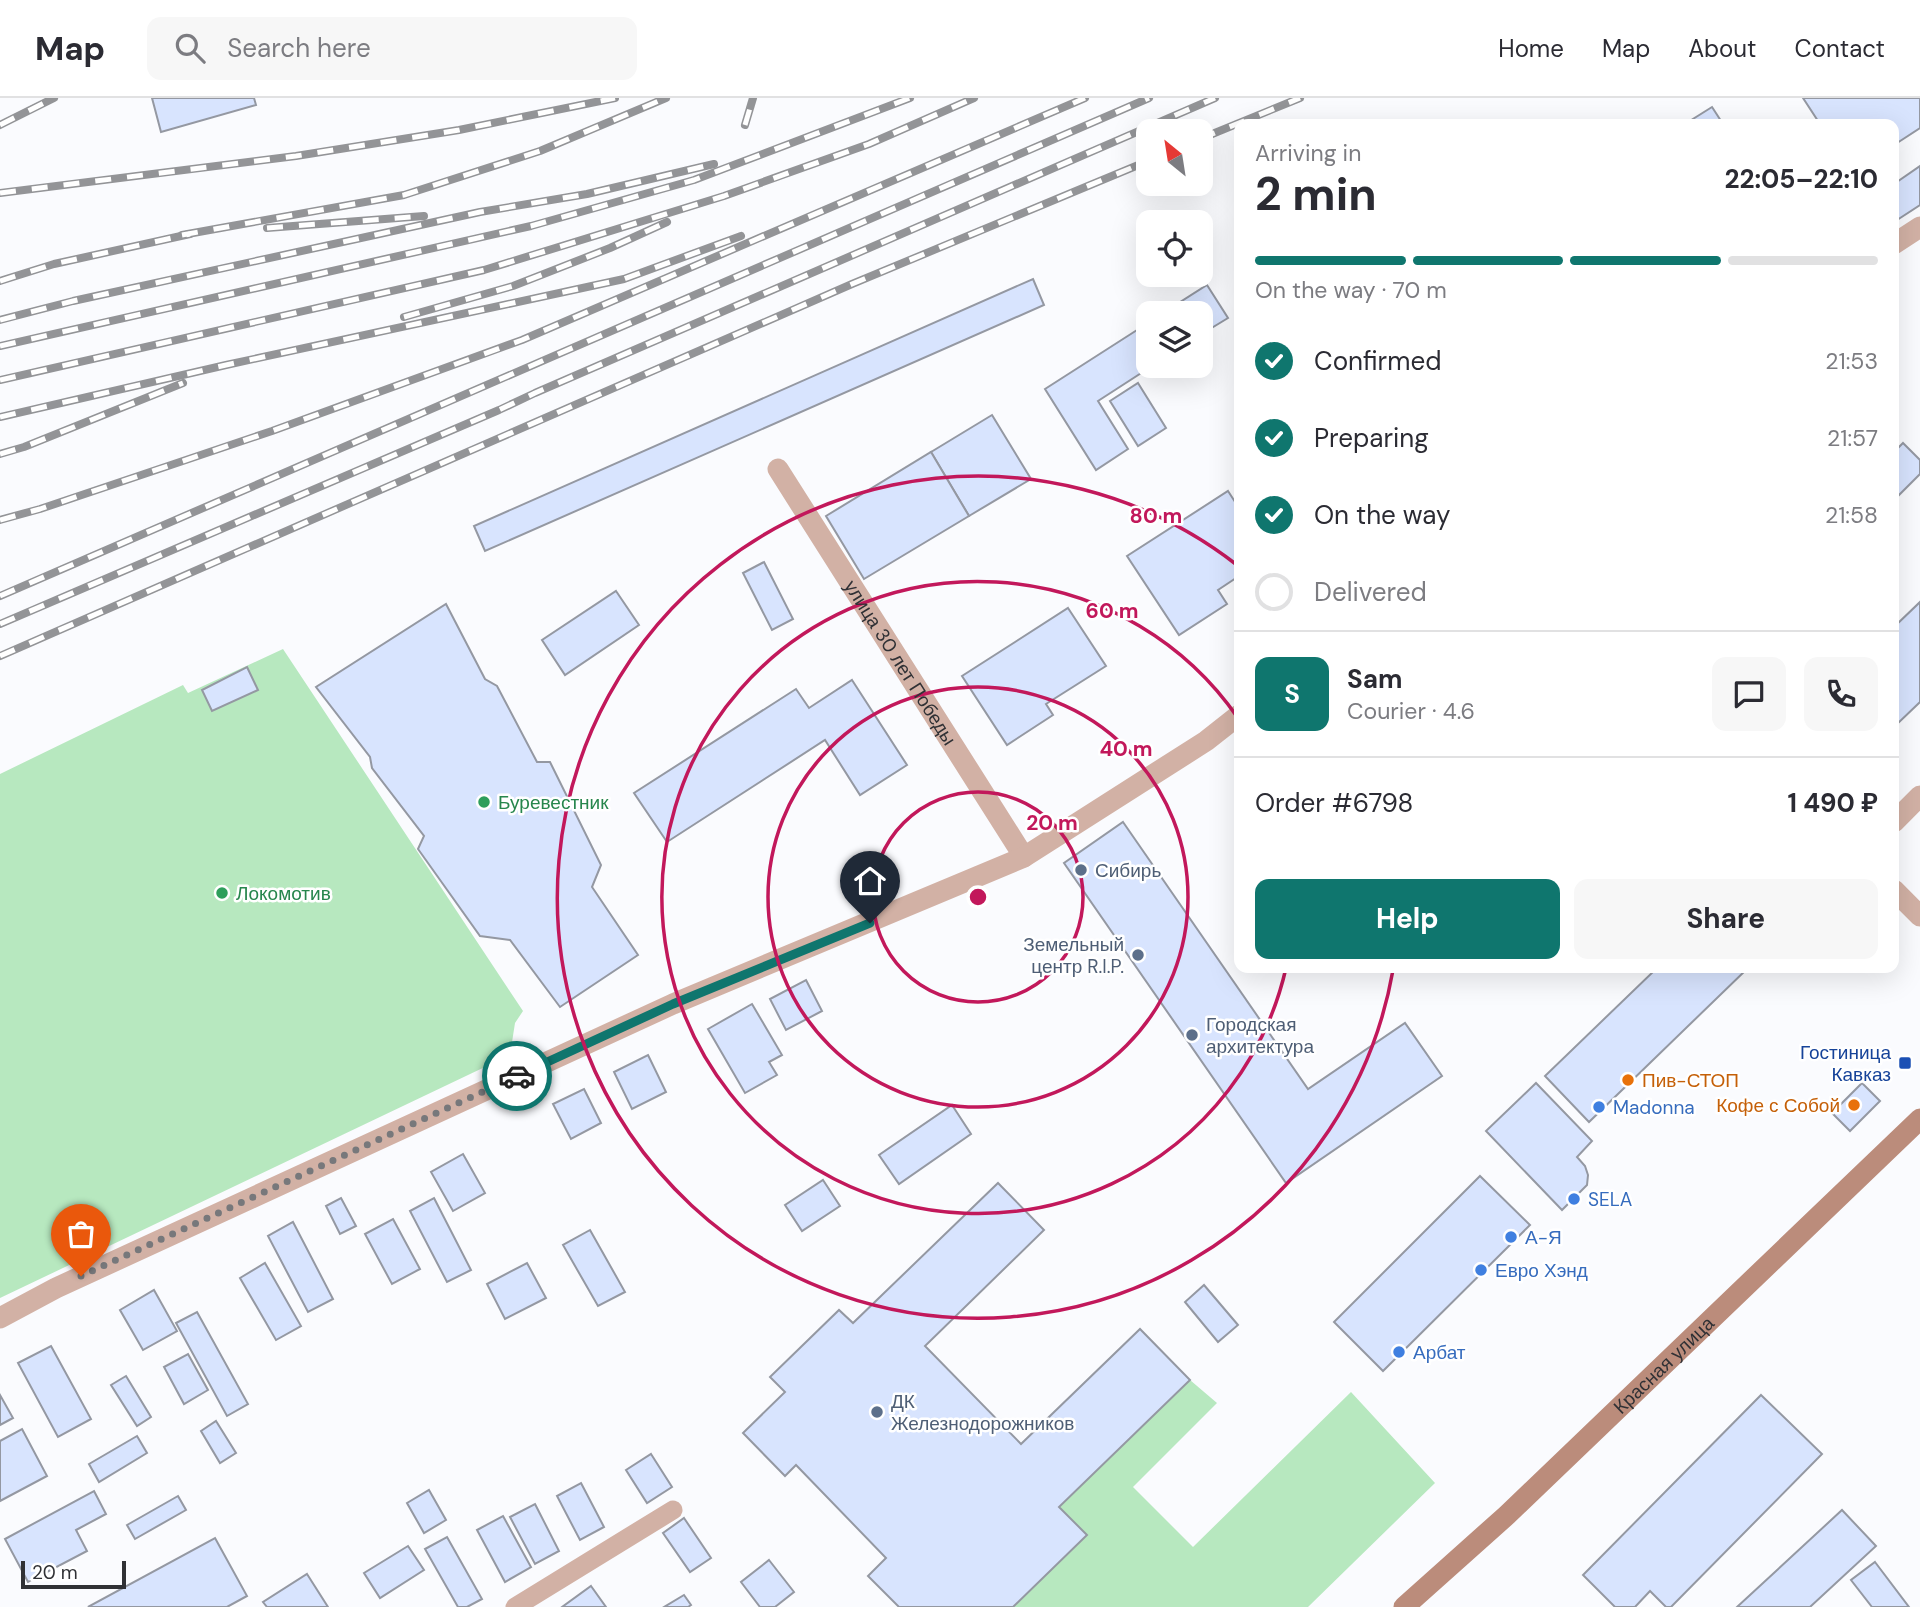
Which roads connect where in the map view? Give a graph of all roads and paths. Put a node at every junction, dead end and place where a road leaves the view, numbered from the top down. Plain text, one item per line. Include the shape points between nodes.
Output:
1 (1920, 226) edge
2 (1899, 241) edge
3 (778, 469) dead end
4 (1234, 719) edge
5 (1920, 796) edge
6 (1899, 817) edge
7 (1024, 857) junction
8 (1899, 895) edge
9 (1920, 916) edge
10 (1920, 1119) edge
11 (0, 1318) edge
12 (673, 1510) dead end
13 (1412, 1605) edge
14 (515, 1607) edge

1 - 2 street
3 - 7 street, улица 30 лет Победы
4 - 7 street
5 - 6 street
7 - 11 street via 673,1004
8 - 9 street
10 - 13 main road, Красная улица
12 - 14 lane

